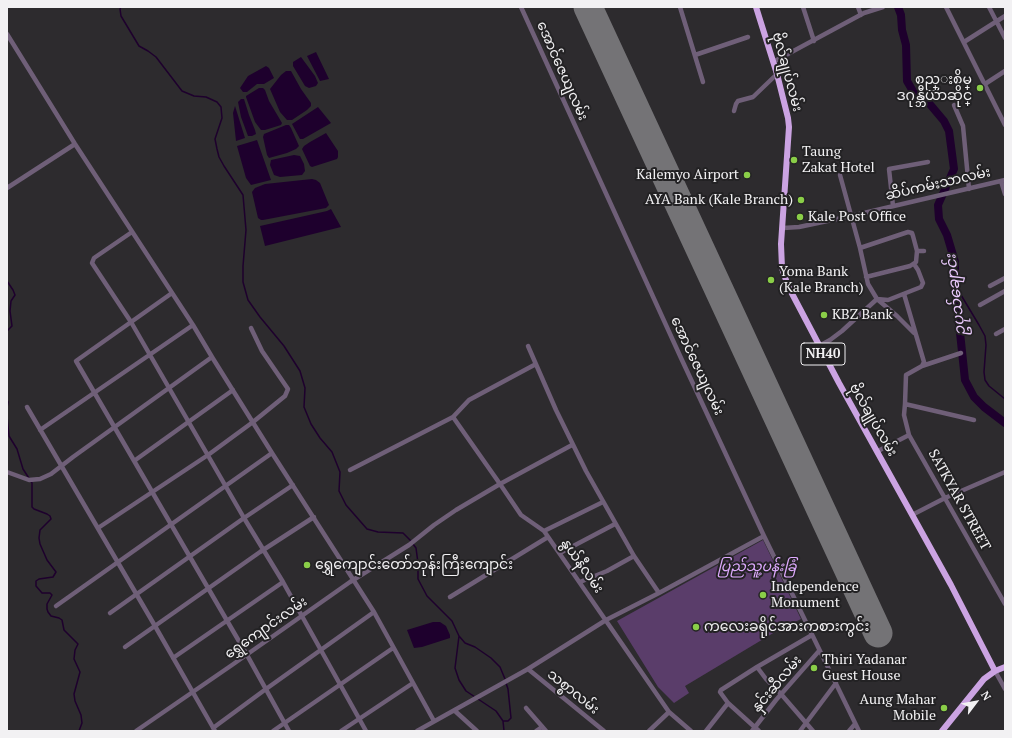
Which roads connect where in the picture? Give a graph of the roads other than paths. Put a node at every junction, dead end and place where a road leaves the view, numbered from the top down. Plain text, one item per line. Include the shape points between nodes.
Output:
1 (521, 7) edge
2 (680, 7) edge
3 (756, 7) edge
4 (803, 7) edge
5 (858, 7) edge
6 (883, 7) edge
7 (946, 7) edge
8 (989, 7) edge
9 (862, 15) junction
10 (1005, 16) edge
11 (997, 22) junction
12 (7, 34) edge
13 (748, 37) dead end
14 (1005, 38) edge
15 (814, 41) junction
16 (964, 42) junction
17 (695, 55) junction
18 (773, 62) junction
19 (1005, 71) edge
20 (778, 74) junction
21 (703, 82) dead end
22 (985, 84) junction
23 (954, 105) dead end
24 (734, 111) dead end
25 (1005, 125) edge
26 (75, 144) junction
27 (928, 162) dead end
28 (840, 175) dead end
29 (1003, 181) edge
30 (7, 188) edge
31 (968, 189) junction
32 (1005, 194) edge
33 (893, 206) junction
34 (852, 216) junction
35 (783, 228) junction
36 (132, 232) junction
37 (860, 248) junction
38 (917, 251) junction
39 (924, 251) dead end
40 (914, 264) junction
41 (866, 277) junction
42 (1005, 278) edge
43 (990, 286) dead end
44 (1005, 291) edge
45 (172, 293) junction
46 (904, 294) junction
47 (877, 299) junction
48 (980, 305) dead end
49 (131, 322) junction
50 (193, 325) junction
51 (251, 328) dead end
52 (1005, 329) edge
53 (915, 334) junction
54 (996, 334) dead end
55 (528, 346) dead end
56 (819, 346) junction
57 (961, 353) dead end
58 (150, 356) junction
59 (212, 357) junction
60 (536, 364) junction
61 (922, 366) junction
62 (169, 388) junction
63 (233, 390) junction
64 (95, 393) junction
65 (905, 404) junction
66 (27, 407) dead end
67 (453, 417) junction
68 (974, 420) dead end
69 (188, 422) junction
70 (253, 422) junction
71 (115, 427) junction
72 (40, 430) junction
73 (909, 435) junction
74 (572, 445) junction
75 (878, 451) junction
76 (272, 453) junction
77 (208, 455) junction
78 (134, 461) junction
79 (62, 467) junction
80 (350, 470) dead end
81 (7, 472) edge
82 (1005, 472) edge
83 (500, 484) junction
84 (225, 485) junction
85 (293, 485) junction
86 (152, 491) junction
87 (945, 498) junction
88 (603, 502) junction
89 (912, 515) junction
90 (314, 517) junction
91 (244, 518) junction
92 (615, 524) junction
93 (171, 525) junction
94 (98, 528) junction
95 (544, 531) junction
96 (764, 536) junction
97 (548, 537) junction
98 (263, 550) junction
99 (560, 553) junction
100 (634, 556) junction
101 (190, 557) junction
102 (118, 562) junction
103 (354, 580) junction
104 (283, 582) junction
105 (580, 582) junction
106 (208, 588) junction
107 (659, 593) junction
108 (137, 594) junction
109 (450, 597) dead end
110 (1005, 604) edge
111 (56, 606) dead end
112 (374, 612) junction
113 (110, 613) dead end
114 (302, 616) junction
115 (606, 620) junction
116 (228, 621) junction
117 (155, 626) junction
118 (812, 635) junction
119 (125, 647) dead end
120 (393, 648) junction
121 (320, 650) junction
122 (820, 651) junction
123 (247, 655) junction
124 (173, 658) junction
125 (757, 667) junction
126 (1005, 667) edge
127 (528, 669) junction
128 (995, 671) junction
129 (413, 683) junction
130 (836, 683) junction
131 (339, 684) junction
132 (266, 689) junction
133 (1005, 689) edge
134 (192, 692) junction
135 (781, 694) junction
136 (728, 703) junction
137 (526, 708) dead end
138 (455, 711) junction
139 (669, 712) junction
140 (358, 719) junction
141 (434, 721) junction
142 (285, 723) junction
143 (806, 723) junction
144 (855, 724) junction
145 (542, 727) junction
146 (138, 730) edge
147 (214, 730) edge
148 (755, 730) edge
149 (273, 731) edge
150 (289, 731) edge
151 (341, 731) edge
152 (366, 731) edge
153 (417, 731) edge
154 (477, 731) edge
155 (536, 731) edge
156 (546, 731) edge
157 (604, 731) edge
158 (649, 731) edge
159 (691, 731) edge
160 (706, 731) edge
161 (800, 731) edge
162 (813, 731) edge
163 (849, 731) edge
164 (859, 731) edge
165 (942, 731) edge

1 - 96 street, အောင်ဇေယျလမ်း
2 - 17 street
3 - 18 highway, ဗိုလ်ချုပ်လမ်း / NH40
4 - 15 street
5 - 9 street
6 - 9 street
7 - 16 street
8 - 11 street
9 - 15 street
10 - 11 street
11 - 14 street
11 - 16 street
12 - 26 street
13 - 17 street
15 - 18 street
16 - 22 street
17 - 21 street
18 - 20 highway, ဗိုလ်ချုပ်လမ်း / NH40
19 - 22 street
20 - 24 street via 753,97 738,102
20 - 35 highway, ဗိုလ်ချုပ်လမ်း / NH40 via 788,127
22 - 25 street
23 - 31 street via 963,126
26 - 30 street
26 - 36 street
27 - 33 street via 889,169
28 - 34 street
29 - 31 street, ဆိပ်ကမ်းသာလမ်း
29 - 32 street
31 - 33 street, ဆိပ်ကမ်းသာလမ်း
33 - 34 street, ဆိပ်ကမ်းသာလမ်း
34 - 35 street, ဆိပ်ကမ်းသာလမ်း
34 - 37 street
35 - 56 highway, ဗိုလ်ချုပ်လမ်း / NH40 via 781,244 784,276
36 - 45 street
36 - 49 street via 94,258 92,263
37 - 38 street via 908,232 912,233
37 - 41 street
38 - 39 street
38 - 40 street
40 - 41 street
40 - 46 street via 923,285
41 - 47 street
42 - 43 street
44 - 48 street
45 - 49 street
45 - 50 street
46 - 47 street via 888,300
46 - 53 street
47 - 53 street
47 - 56 street via 842,331
49 - 58 street
49 - 64 street via 76,361
50 - 58 street
50 - 59 street
51 - 70 street via 262,351 288,389 285,396
52 - 54 street
53 - 61 street via 923,355
55 - 60 street
56 - 75 highway, ဗိုလ်ချုပ်လမ်း / NH40
57 - 61 street
58 - 62 street
58 - 64 street
59 - 62 street
59 - 63 street
60 - 67 street via 469,400
60 - 74 street
61 - 65 street, SATKYAR STREET via 906,375
62 - 69 street
62 - 71 street
63 - 69 street
63 - 70 street
64 - 71 street
64 - 72 street
65 - 68 street
65 - 73 street, SATKYAR STREET via 904,415
66 - 72 street
67 - 80 street
67 - 83 street, နွယ်နီလမ်း
69 - 77 street
69 - 78 street
70 - 76 street
70 - 77 street
71 - 78 street
71 - 79 street
72 - 79 street
73 - 75 street
73 - 87 street, SATKYAR STREET
74 - 83 street, ရွှေကျောင်းလမ်း
74 - 88 street
75 - 89 highway, ဗိုလ်ချုပ်လမ်း / NH40
76 - 84 street
76 - 85 street
77 - 84 street
77 - 86 street
78 - 86 street
79 - 81 street via 51,474 30,480
79 - 94 street
82 - 87 street
83 - 95 street, နွယ်နီလမ်း via 521,515
83 - 103 street, ရွှေကျောင်းလမ်း via 456,510 409,545
84 - 91 street
84 - 93 street
85 - 90 street
85 - 91 street
86 - 93 street
86 - 94 street
87 - 89 street
87 - 110 street, SATKYAR STREET
88 - 92 street
88 - 95 street
89 - 128 highway, ဗိုလ်ချုပ်လမ်း / NH40
90 - 98 street
90 - 103 street
91 - 98 street
91 - 101 street
92 - 99 street
92 - 100 street
93 - 101 street
93 - 102 street
94 - 102 street
95 - 97 street, နွယ်နီလမ်း
96 - 107 street
96 - 118 street, အောင်ဇေယျလမ်း
97 - 99 street, နွယ်နီလမ်း
97 - 109 street
98 - 104 street
98 - 106 street
99 - 105 street, နွယ်နီလမ်း
100 - 105 street
100 - 107 street
101 - 106 street
101 - 108 street
102 - 108 street
102 - 111 street
103 - 112 street
103 - 114 street, ရွှေကျောင်းလမ်း
104 - 114 street
104 - 116 street
105 - 115 street, နွယ်နီလမ်း
106 - 116 street
106 - 117 street
107 - 115 street
108 - 113 street
108 - 117 street
112 - 120 street
112 - 121 street
114 - 121 street
114 - 123 street, ရွှေကျောင်းလမ်း
115 - 127 street
115 - 139 street, နွယ်နီလမ်း
116 - 123 street
116 - 124 street
117 - 119 street
117 - 124 street
118 - 122 street, အောင်ဇေယျလမ်း
118 - 125 street
120 - 129 street
120 - 131 street
121 - 131 street
121 - 132 street
122 - 130 street, အောင်ဇေယျလမ်း
122 - 135 street, နှင်းဆီလမ်း
123 - 132 street
123 - 134 street, ရွှေကျောင်းလမ်း
124 - 134 street
125 - 135 street
125 - 136 street via 721,690
126 - 128 highway
127 - 138 street
127 - 157 street, သစ္စာလမ်း
128 - 133 street, ဗိုလ်ချုပ်လမ်း
128 - 165 highway via 984,679
129 - 140 street
129 - 141 street
130 - 143 street
130 - 144 street, အောင်ဇေယျလမ်း
131 - 140 street
131 - 142 street
132 - 142 street
132 - 147 street
134 - 146 street, ရွှေကျောင်းလမ်း
134 - 147 street
135 - 143 street
135 - 148 street, နှင်းဆီလမ်း
136 - 148 street
136 - 160 street
137 - 145 street
138 - 141 street
138 - 154 street
139 - 158 street
139 - 159 street, နွယ်နီလမ်း
140 - 151 street
140 - 152 street
141 - 153 street
142 - 149 street
142 - 150 street
143 - 161 street
143 - 162 street
144 - 163 street
144 - 164 street, အောင်ဇေယျလမ်း
145 - 155 street
145 - 156 street

